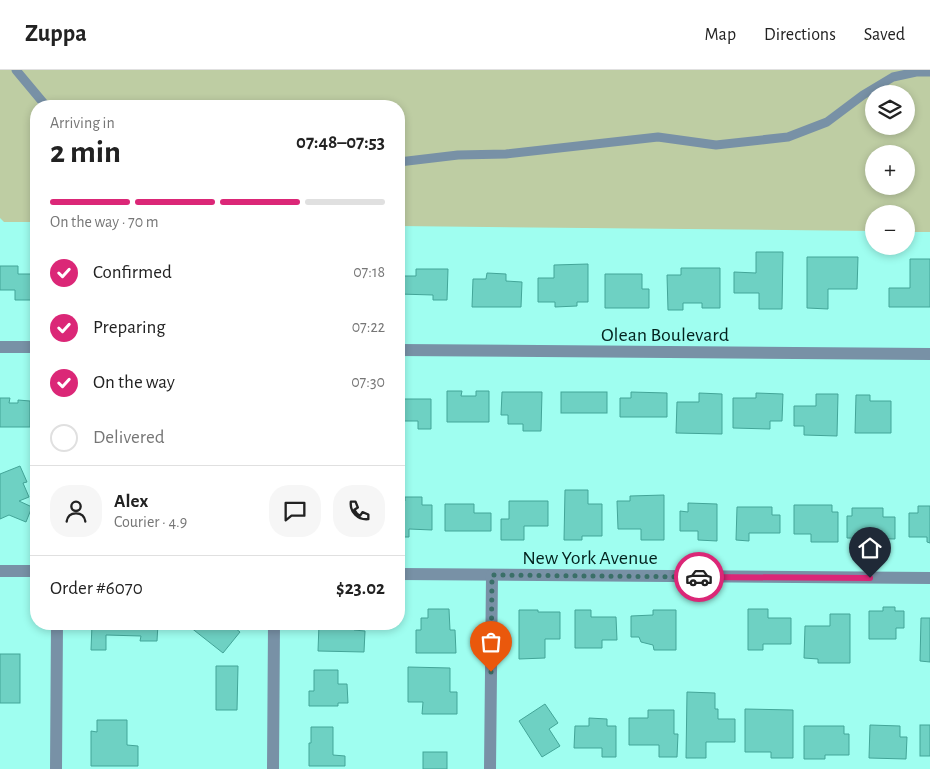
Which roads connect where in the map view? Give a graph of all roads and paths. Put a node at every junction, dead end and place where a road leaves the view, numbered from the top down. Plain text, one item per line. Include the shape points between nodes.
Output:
1 (16, 70) edge
2 (930, 72) edge
3 (41, 100) edge
4 (405, 161) edge
5 (0, 347) edge
6 (30, 348) edge
7 (405, 350) edge
8 (930, 354) edge
9 (0, 571) edge
10 (30, 571) edge
11 (405, 574) edge
12 (492, 575) junction
13 (930, 578) edge
14 (57, 630) edge
15 (274, 630) edge
16 (56, 769) edge
17 (273, 769) edge
18 (490, 769) edge

1 - 3 lane
2 - 4 lane via 893,77 827,122 788,137 716,145 658,137
5 - 6 street
7 - 8 street, Olean Boulevard
9 - 10 street
11 - 12 street, New York Avenue
12 - 13 street, New York Avenue
12 - 18 street
14 - 16 street
15 - 17 street

